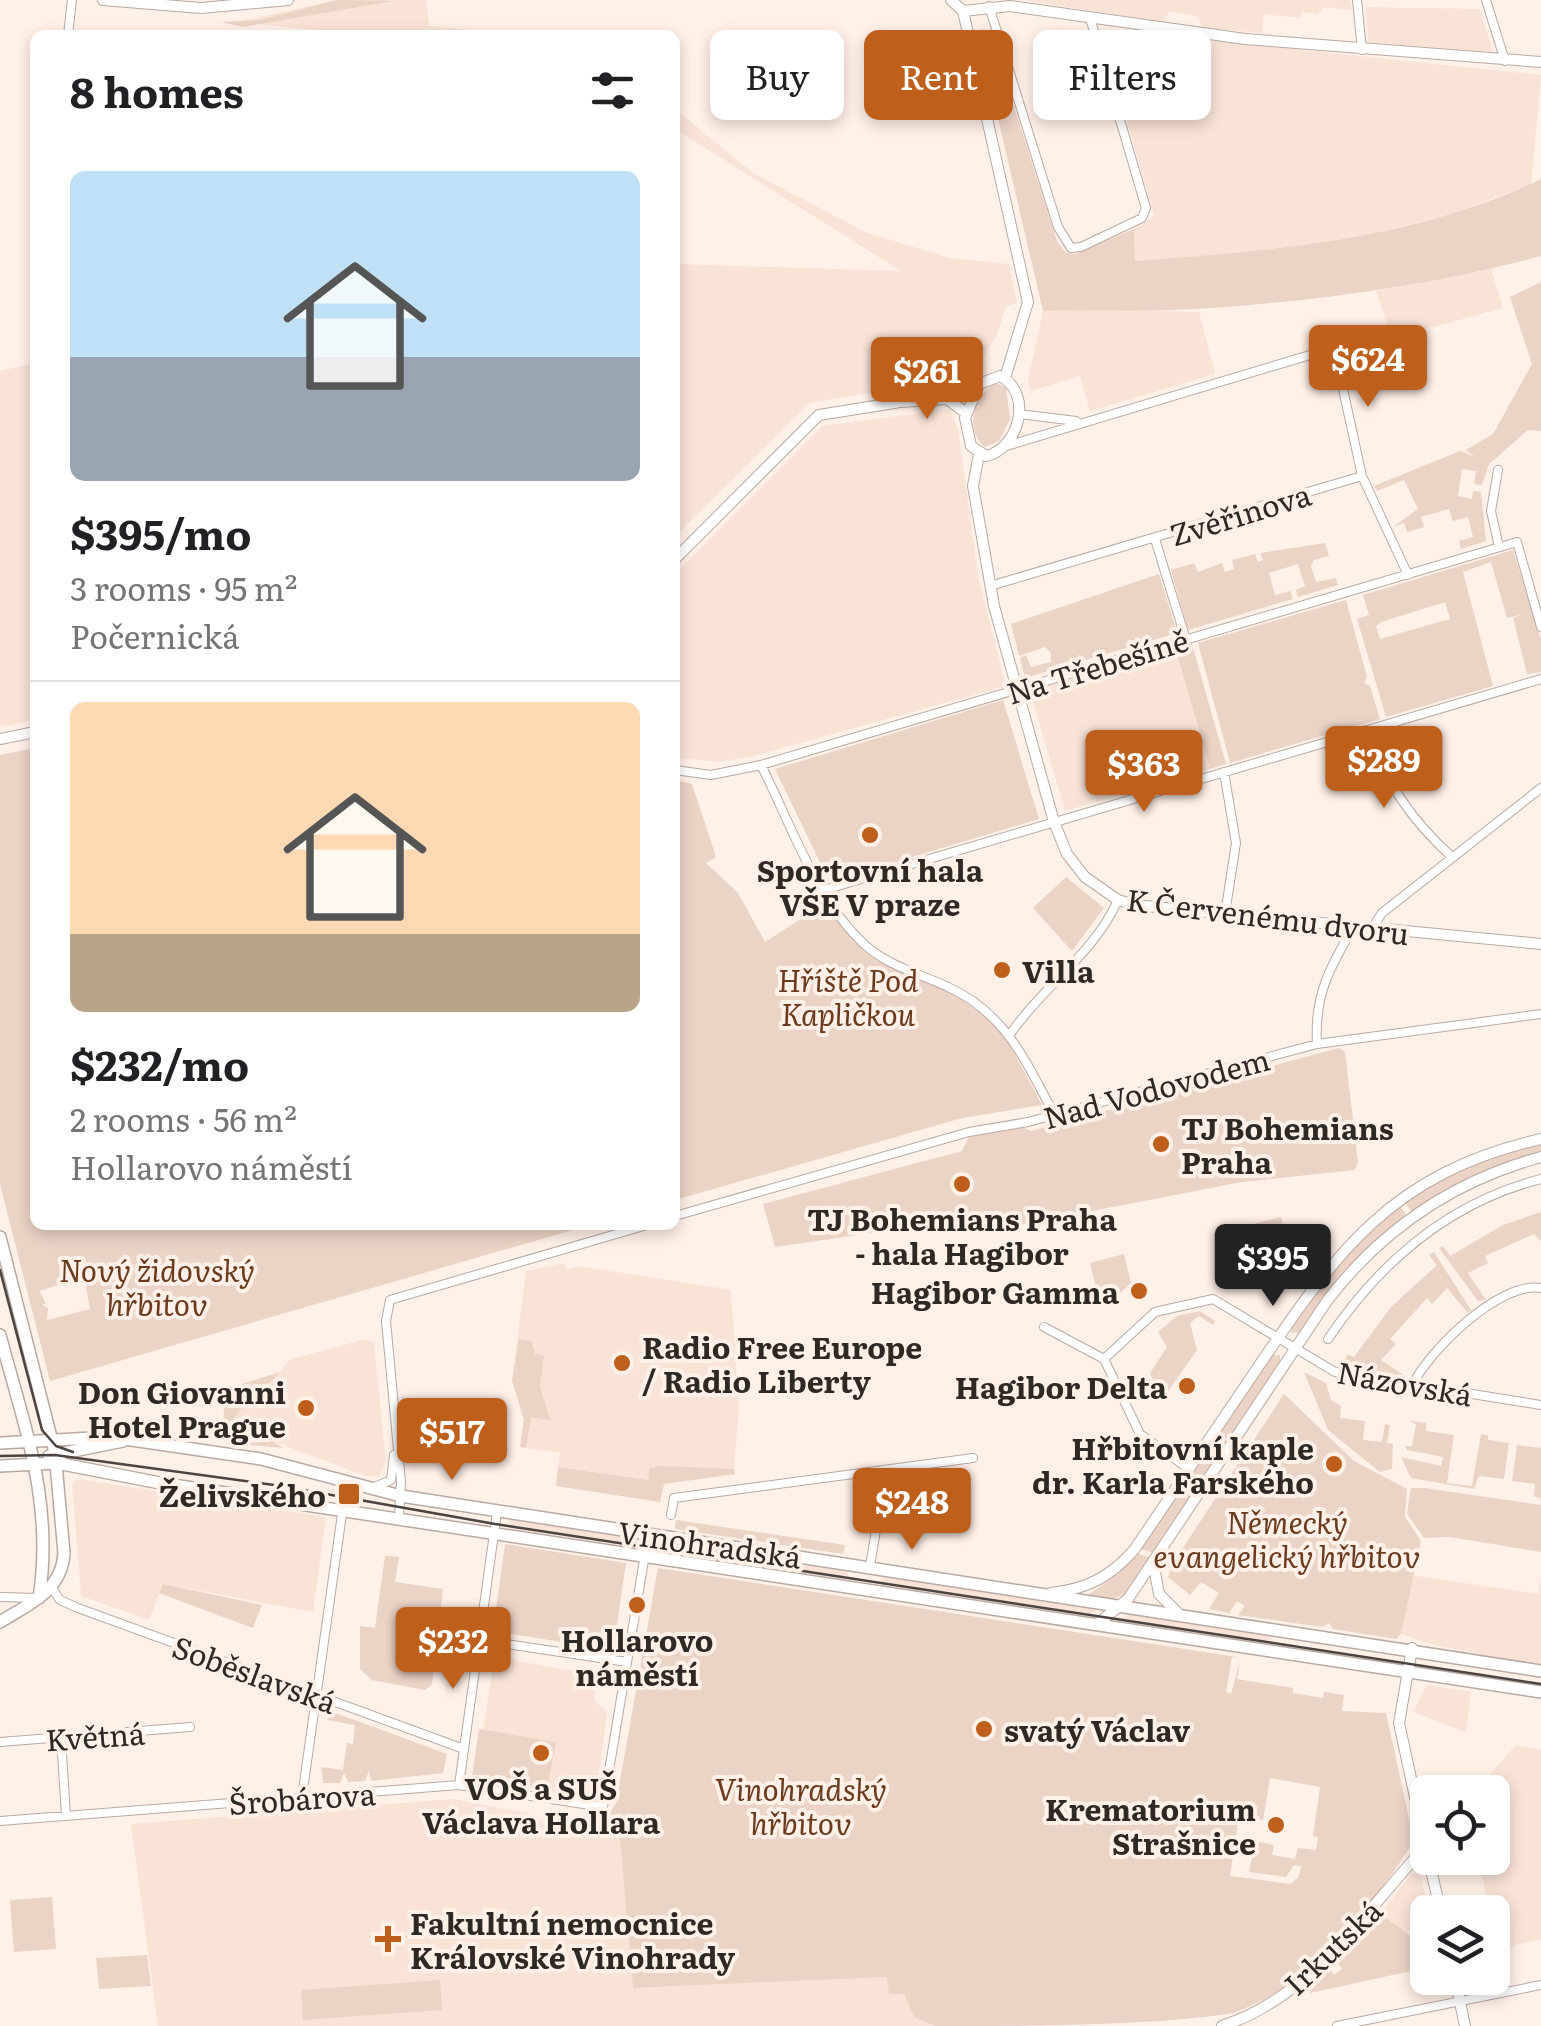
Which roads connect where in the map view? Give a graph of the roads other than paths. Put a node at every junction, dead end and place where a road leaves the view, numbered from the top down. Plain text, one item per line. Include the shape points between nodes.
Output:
1 (72, 0) edge
2 (103, 0) edge
3 (288, 0) edge
4 (950, 0) edge
5 (1357, 0) edge
6 (1486, 0) edge
7 (989, 6) junction
8 (964, 11) junction
9 (1090, 18) junction
10 (69, 30) edge
11 (1362, 50) junction
12 (1504, 61) junction
13 (1541, 62) edge
14 (1324, 352) junction
15 (1369, 353) dead end
16 (1005, 378) junction
17 (976, 387) junction
18 (900, 402) junction
19 (966, 413) junction
20 (1019, 414) junction
21 (1080, 421) junction
22 (1003, 448) junction
23 (979, 454) junction
24 (1498, 470) dead end
25 (1362, 476) junction
26 (1155, 539) junction
27 (1499, 547) junction
28 (680, 554) edge
29 (1408, 575) junction
30 (990, 586) junction
31 (1541, 627) edge
32 (1185, 638) junction
33 (1539, 680) edge
34 (1015, 690) junction
35 (1541, 690) edge
36 (1366, 730) junction
37 (30, 733) edge
38 (0, 739) edge
39 (761, 765) junction
40 (680, 771) edge
41 (1224, 772) junction
42 (1541, 788) edge
43 (1054, 822) junction
44 (1452, 858) junction
45 (824, 890) junction
46 (1118, 900) junction
47 (1225, 914) junction
48 (1354, 926) junction
49 (1372, 928) junction
50 (1541, 944) edge
51 (1541, 1014) edge
52 (1011, 1034) junction
53 (1317, 1044) junction
54 (1054, 1114) junction
55 (1541, 1140) edge
56 (1541, 1158) edge
57 (1541, 1179) edge
58 (680, 1215) edge
59 (630, 1230) edge
60 (0, 1237) edge
61 (1541, 1288) edge
62 (1044, 1327) dead end
63 (0, 1336) edge
64 (1277, 1339) junction
65 (1328, 1339) dead end
66 (1294, 1350) junction
67 (1104, 1359) junction
68 (1412, 1386) junction
69 (1541, 1405) edge
70 (28, 1440) junction
71 (395, 1440) junction
72 (0, 1442) edge
73 (54, 1451) junction
74 (973, 1458) dead end
75 (37, 1464) junction
76 (0, 1466) edge
77 (1189, 1469) junction
78 (886, 1470) junction
79 (354, 1487) junction
80 (368, 1490) junction
81 (401, 1496) junction
82 (343, 1508) junction
83 (496, 1512) junction
84 (671, 1515) dead end
85 (398, 1517) junction
86 (494, 1531) junction
87 (644, 1554) junction
88 (1152, 1561) junction
89 (870, 1566) junction
90 (52, 1588) junction
91 (1035, 1594) junction
92 (0, 1597) edge
93 (39, 1598) junction
94 (1120, 1607) junction
95 (1184, 1617) junction
96 (0, 1622) edge
97 (1096, 1625) junction
98 (479, 1640) junction
99 (1412, 1648) junction
100 (628, 1662) junction
101 (1541, 1670) edge
102 (1406, 1673) junction
103 (1541, 1692) edge
104 (316, 1695) junction
105 (190, 1728) dead end
106 (61, 1738) junction
107 (0, 1742) edge
108 (464, 1749) junction
109 (1410, 1776) edge
110 (458, 1785) junction
111 (302, 1797) junction
112 (66, 1816) junction
113 (0, 1821) edge
114 (1410, 1870) edge
115 (1541, 1985) edge
116 (1459, 1995) edge
117 (1460, 2001) junction
118 (1357, 2024) edge
119 (1222, 2026) edge
120 (1337, 2026) edge
121 (1465, 2026) edge

1 - 10 street
2 - 3 street via 200,8
4 - 8 street
5 - 11 street
6 - 12 street
7 - 8 street
7 - 9 street
7 - 9 street via 1064,243 1081,247 1142,218 1146,208
8 - 16 street via 1028,302
9 - 11 street
11 - 12 street
12 - 13 street
14 - 15 street via 1350,343
14 - 21 street
14 - 25 street via 1343,389
16 - 17 street via 990,377
16 - 20 street
17 - 18 street
17 - 19 street
18 - 19 street via 947,400
18 - 28 street via 815,418
19 - 23 street, K Červenému dvoru via 968,440
20 - 21 street
20 - 22 street
21 - 22 street
22 - 23 street
23 - 30 street, K Červenému dvoru via 972,476
24 - 27 street via 1490,511
25 - 26 street, Zvěřinova
25 - 29 street
26 - 30 street, Zvěřinova
26 - 32 street
27 - 29 street, Na Třebešíně
27 - 31 street, Na Třebešíně via 1516,542
29 - 32 street, Na Třebešíně
30 - 34 street, K Červenému dvoru
32 - 34 street, Na Třebešíně
33 - 35 street
33 - 36 street
34 - 39 street, Na Třebešíně
34 - 43 street, K Červenému dvoru
36 - 41 street
36 - 44 street via 1386,780 1416,824
37 - 38 street
39 - 40 street, Na Třebešíně via 711,775
39 - 45 street
41 - 43 street
41 - 47 street via 1236,844
42 - 44 street
43 - 45 street
43 - 46 street, K Červenému dvoru via 1075,866
44 - 49 street
45 - 52 street via 870,950 953,988
46 - 47 street, K Červenému dvoru
46 - 52 street via 1081,957 1032,1003
47 - 48 street, K Červenému dvoru
48 - 49 street, K Červenému dvoru
48 - 53 street via 1322,982
49 - 50 street, K Červenému dvoru
51 - 53 street, Nad Vodovodem
52 - 54 street
53 - 54 street, Nad Vodovodem
54 - 58 street, Nad Vodovodem
55 - 64 street via 1477,1158 1404,1196 1329,1265
56 - 66 street via 1472,1181 1407,1220 1350,1272
57 - 65 street via 1482,1200 1408,1247
59 - 71 street via 388,1303
60 - 73 main road
61 - 68 street via 1521,1288 1481,1312 1440,1347
62 - 67 street
63 - 70 main road
64 - 66 street, Názovská
64 - 67 street, Názovská via 1212,1299 1155,1312
64 - 77 street
66 - 68 street, Názovská via 1335,1372
66 - 88 street
67 - 77 street via 1140,1434
68 - 69 street, Názovská
70 - 72 main road, Vinohradská
70 - 73 main road, Vinohradská
70 - 75 main road
71 - 80 street via 391,1480
71 - 81 street
73 - 75 main road, Vinohradská
73 - 79 main road, Vinohradská via 104,1436 261,1459
73 - 82 main road, Vinohradská
73 - 90 main road via 64,1553
74 - 78 street
75 - 76 main road, Vinohradská
75 - 93 main road via 45,1553
77 - 91 street via 1118,1568 1077,1590
78 - 84 street via 674,1498
78 - 89 street
79 - 80 main road, Vinohradská
79 - 82 street
80 - 81 main road, Vinohradská
81 - 83 main road, Vinohradská
81 - 85 street
82 - 85 main road, Vinohradská
82 - 104 street
83 - 86 street
83 - 89 main road, Vinohradská
85 - 86 main road, Vinohradská
86 - 87 main road, Vinohradská
86 - 98 street
87 - 97 main road, Vinohradská
87 - 100 street
88 - 94 street
88 - 95 street via 1158,1594
89 - 91 main road, Vinohradská
90 - 93 main road
90 - 104 street, Soběslavská via 65,1603
91 - 94 main road, Vinohradská
92 - 93 street
93 - 96 main road
94 - 95 main road, Vinohradská
94 - 97 street
95 - 99 main road, Vinohradská
97 - 102 main road, Vinohradská
98 - 100 street
98 - 108 street
99 - 101 main road, Vinohradská
99 - 102 street
100 - 110 street, Šrobárova via 603,1808
102 - 103 main road, Vinohradská
102 - 109 street via 1398,1723
104 - 108 street, Soběslavská
104 - 111 street
105 - 106 street, Květná
106 - 107 street, Květná
106 - 112 street
108 - 110 street
110 - 111 street, Šrobárova
111 - 112 street, Šrobárova
112 - 113 street, Šrobárova
114 - 119 street, Irkutská via 1311,1972 1278,1998
115 - 117 street
116 - 117 street
117 - 118 street
117 - 121 street
118 - 120 street

